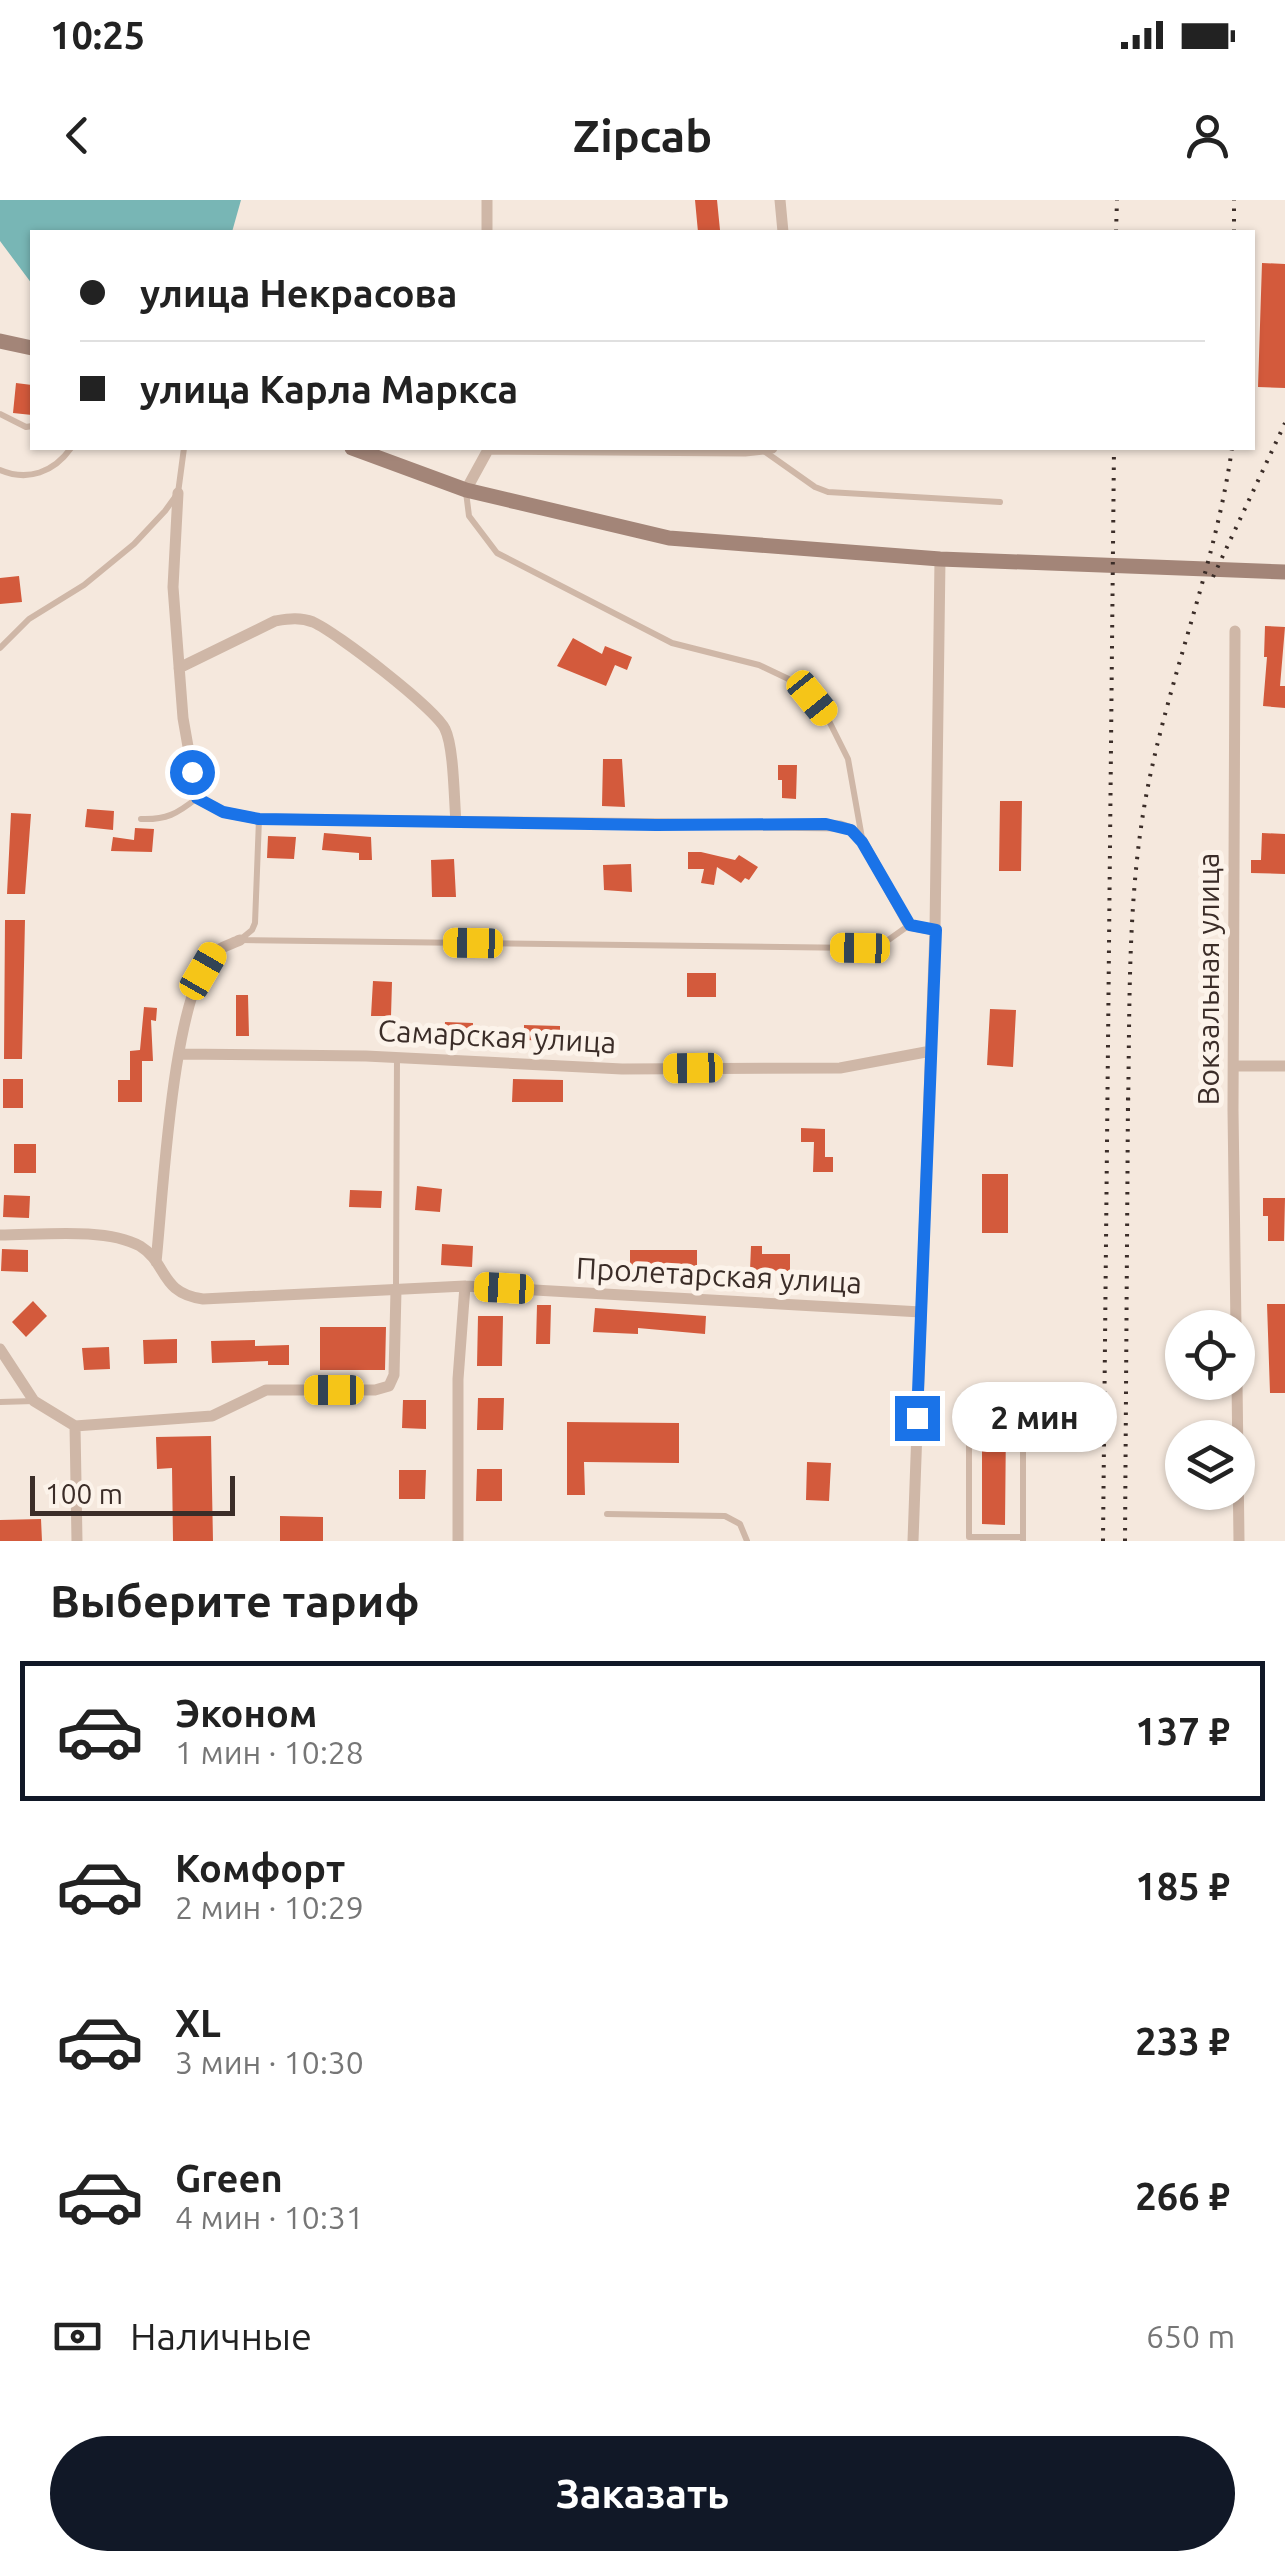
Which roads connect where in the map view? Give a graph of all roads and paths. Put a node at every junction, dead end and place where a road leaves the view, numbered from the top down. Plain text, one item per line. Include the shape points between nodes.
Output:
1 (486, 200) edge
2 (780, 200) edge
3 (487, 230) edge
4 (783, 230) edge
5 (0, 340) edge
6 (30, 348) edge
7 (0, 414) edge
8 (30, 426) edge
9 (69, 450) edge
10 (184, 450) edge
11 (357, 450) edge
12 (488, 450) edge
13 (769, 450) edge
14 (0, 470) edge
15 (466, 490) junction
16 (178, 493) junction
17 (1000, 502) dead end
18 (940, 559) junction
19 (1285, 572) edge
20 (1235, 630) dead end
21 (0, 648) edge
22 (179, 668) junction
23 (197, 798) junction
24 (259, 819) junction
25 (140, 820) dead end
26 (456, 822) junction
27 (862, 842) junction
28 (910, 925) junction
29 (936, 930) junction
30 (240, 940) junction
31 (931, 1051) junction
32 (179, 1054) junction
33 (397, 1057) junction
34 (1235, 1066) junction
35 (1285, 1066) edge
36 (0, 1235) edge
37 (156, 1262) junction
38 (465, 1286) junction
39 (396, 1290) junction
40 (1236, 1310) edge
41 (921, 1312) junction
42 (0, 1349) edge
43 (1237, 1400) edge
44 (0, 1402) edge
45 (34, 1402) junction
46 (969, 1422) dead end
47 (75, 1426) junction
48 (1023, 1431) dead end
49 (606, 1514) dead end
50 (1023, 1539) edge
51 (77, 1541) edge
52 (458, 1541) edge
53 (746, 1541) edge
54 (914, 1541) edge
55 (1239, 1541) edge

1 - 3 street
2 - 4 street
5 - 6 street
7 - 8 lane
9 - 14 lane via 45,471 25,477
10 - 16 lane
11 - 15 street
12 - 15 street
13 - 17 lane via 828,492
15 - 18 street via 669,538
15 - 27 lane via 470,516 497,553 672,643 799,684 826,715 848,759
16 - 21 lane via 134,544
16 - 22 street via 173,587
18 - 19 street
18 - 29 street
20 - 34 street, Вокзальная улица
22 - 23 street
22 - 26 street via 275,621 310,621 338,636 447,732
23 - 24 street
23 - 25 lane via 176,815
24 - 26 street
24 - 30 lane via 254,923
26 - 27 street via 826,824 851,830
27 - 28 street
28 - 29 street
28 - 30 lane via 884,943 860,948
29 - 31 street
30 - 32 street via 214,952 192,990
31 - 33 street, Самарская улица via 840,1068 622,1069
31 - 41 street
32 - 33 street, Самарская улица
32 - 37 street
33 - 39 lane
34 - 35 street
34 - 40 street, Вокзальная улица
36 - 37 street, Пролетарская улица via 110,1237 141,1247
37 - 39 street, Пролетарская улица via 171,1286 203,1299
38 - 39 street, Пролетарская улица
38 - 41 street, Пролетарская улица
38 - 52 street
39 - 47 street via 394,1375 383,1389 266,1390 212,1416
41 - 54 street
42 - 45 street
43 - 55 street
44 - 45 lane
45 - 47 street
46 - 50 lane via 969,1536
47 - 51 street
48 - 50 lane
49 - 53 lane via 724,1516 740,1524

